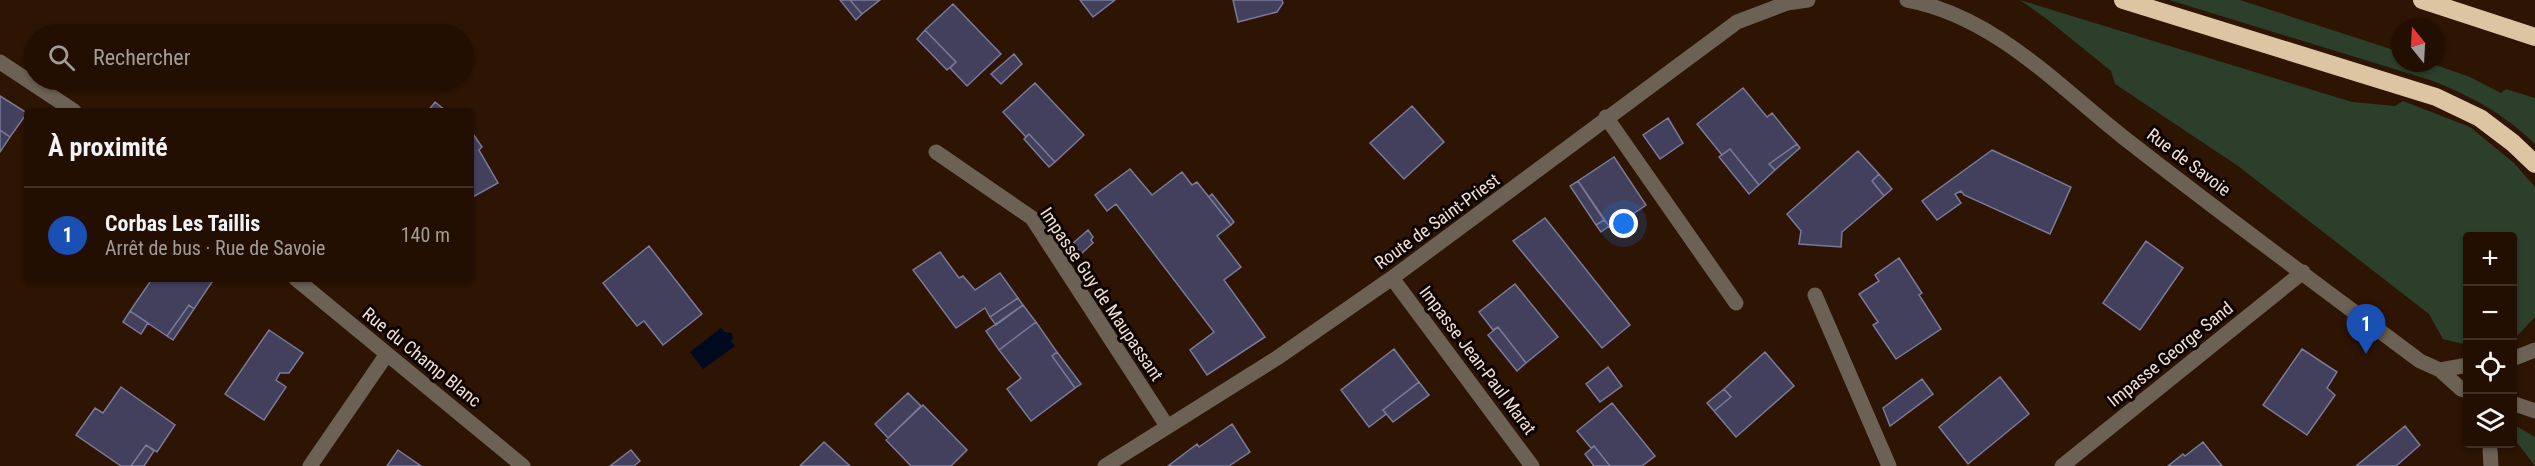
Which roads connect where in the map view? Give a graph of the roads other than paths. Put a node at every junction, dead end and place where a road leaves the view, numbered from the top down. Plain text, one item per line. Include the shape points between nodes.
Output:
1 (1808, 0) edge
2 (1907, 0) edge
3 (2124, 0) edge
4 (2422, 0) edge
5 (1787, 2) edge
6 (2527, 34) edge
7 (2535, 51) edge
8 (0, 62) edge
9 (24, 78) edge
10 (42, 90) edge
11 (69, 108) edge
12 (1606, 117) junction
13 (936, 152) dead end
14 (2535, 164) edge
15 (2302, 272) junction
16 (1392, 278) junction
17 (300, 282) edge
18 (1815, 295) dead end
19 (1736, 303) dead end
20 (2535, 350) edge
21 (387, 354) junction
22 (2517, 357) edge
23 (2463, 366) edge
24 (2439, 370) junction
25 (2463, 390) edge
26 (2517, 405) edge
27 (2535, 411) edge
28 (1167, 426) junction
29 (1126, 461) edge
30 (310, 466) edge
31 (523, 466) edge
32 (1105, 466) edge
33 (1532, 466) edge
34 (1889, 466) edge
35 (2062, 466) edge

1 - 5 street
2 - 15 street, Rue de Savoie via 1927,4 1983,29 2038,64 2122,136
3 - 14 highway via 2436,98 2480,118
4 - 6 highway
5 - 12 street, Route de Saint-Priest via 1737,22
6 - 7 highway
8 - 9 street
10 - 11 street
12 - 16 street, Route de Saint-Priest
12 - 19 street
13 - 28 street, Impasse Guy de Maupassant via 1032,218
15 - 24 street, Rue de Savoie via 2420,361
15 - 35 street, Impasse George Sand
16 - 28 street, Route de Saint-Priest via 1277,358
16 - 33 street, Impasse Jean-Paul Marat
17 - 21 street, Rue du Champ Blanc
18 - 34 street
20 - 22 street
21 - 30 street
21 - 31 street, Rue du Champ Blanc
23 - 24 street
24 - 25 street, Rue de Savoie
26 - 27 street
28 - 29 street, Route de Saint-Priest
29 - 32 street, Route de Saint-Priest

